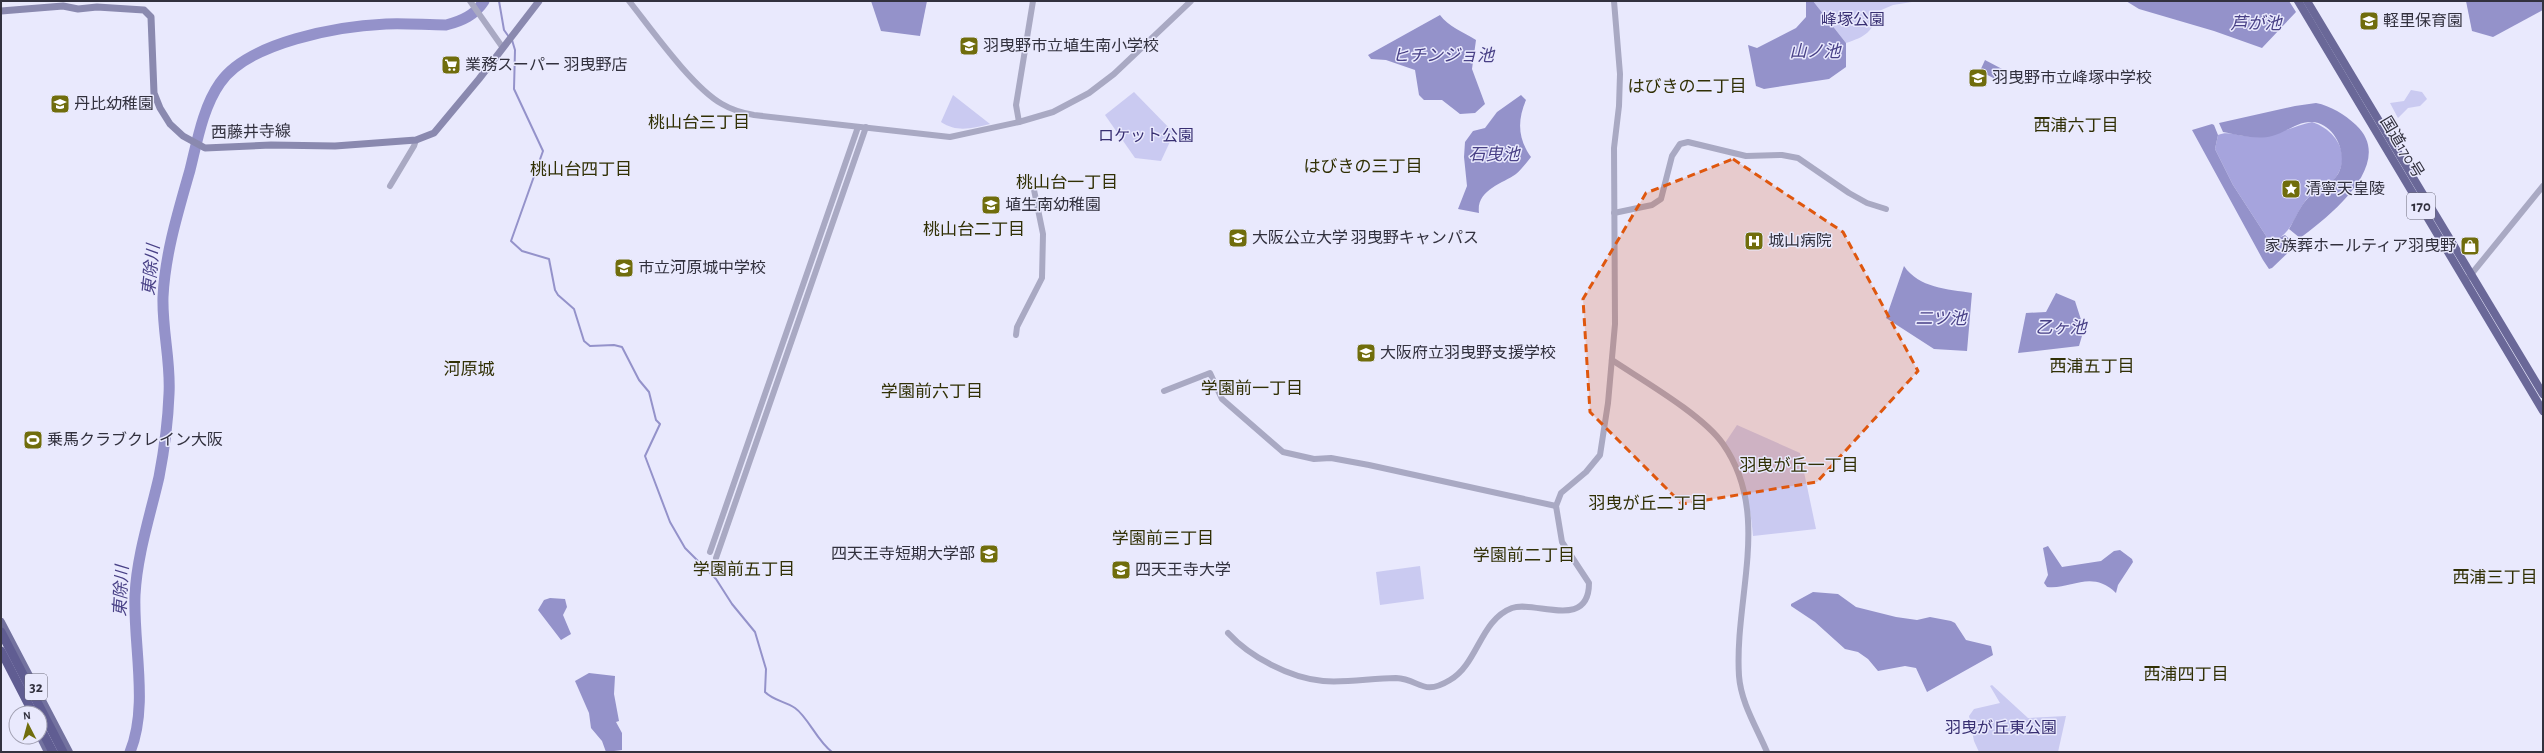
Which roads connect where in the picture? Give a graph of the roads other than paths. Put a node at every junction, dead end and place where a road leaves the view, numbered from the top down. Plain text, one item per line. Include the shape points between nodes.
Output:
1 (470, 1) edge
2 (539, 1) edge
3 (629, 1) edge
4 (1033, 1) edge
5 (1191, 1) edge
6 (1614, 1) edge
7 (2298, 1) edge
8 (2307, 1) edge
9 (1, 11) edge
10 (503, 48) junction
11 (1019, 122) junction
12 (858, 126) junction
13 (866, 128) junction
14 (416, 140) junction
15 (1034, 185) dead end
16 (390, 186) dead end
17 (2543, 186) edge
18 (1886, 209) dead end
19 (1614, 213) junction
20 (2468, 278) junction
21 (1016, 335) dead end
22 (1612, 360) junction
23 (1164, 391) dead end
24 (2543, 394) edge
25 (2543, 411) edge
26 (1556, 506) junction
27 (710, 552) dead end
28 (716, 558) dead end
29 (1, 622) edge
30 (1, 632) edge
31 (1228, 633) dead end
32 (1, 651) edge
33 (1, 659) edge
34 (25, 705) edge
35 (29, 705) edge
36 (48, 742) edge
37 (53, 752) edge
38 (63, 752) edge
39 (69, 752) edge
40 (1767, 752) edge

1 - 10 street
2 - 10 main road, 西藤井寺線
3 - 12 street via 698,86 722,105 754,115
4 - 11 street via 1016,105
5 - 11 street via 1118,70 1088,93 1053,112
6 - 19 street via 1620,74 1614,148
7 - 20 highway, 国道170号 / 170
8 - 20 highway, 国道170号 / 170
9 - 14 main road, 西藤井寺線 via 63,6 78,9 137,8 147,12 150,17 154,93 170,124 189,140 205,148 271,144 335,146
10 - 14 main road, 西藤井寺線 via 434,133
11 - 13 street via 950,137
12 - 13 street
12 - 27 street
13 - 28 street
14 - 16 street
15 - 21 street via 1043,229 1042,278 1017,327
17 - 20 street
18 - 19 street via 1855,196 1794,157 1782,154 1746,156 1688,142 1680,144 1672,156 1661,199 1652,205
19 - 22 street via 1615,298
20 - 24 highway, 国道170号 / 170
20 - 25 highway, 国道170号 / 170
22 - 26 street via 1600,455 1586,472 1562,493
22 - 40 street via 1702,423 1722,443 1742,480 1750,532 1739,645 1739,676 1746,706
23 - 26 street via 1210,373 1222,399 1283,452 1314,459 1331,458 1369,465
26 - 31 street via 1562,542 1589,583 1586,598 1577,607 1566,611 1518,608 1504,612 1483,636 1463,670 1436,688 1425,688 1398,678 1324,681 1310,679 1291,673 1247,650
29 - 39 main road, 32
30 - 38 highway
32 - 35 highway
33 - 34 main road, 32
36 - 37 highway

